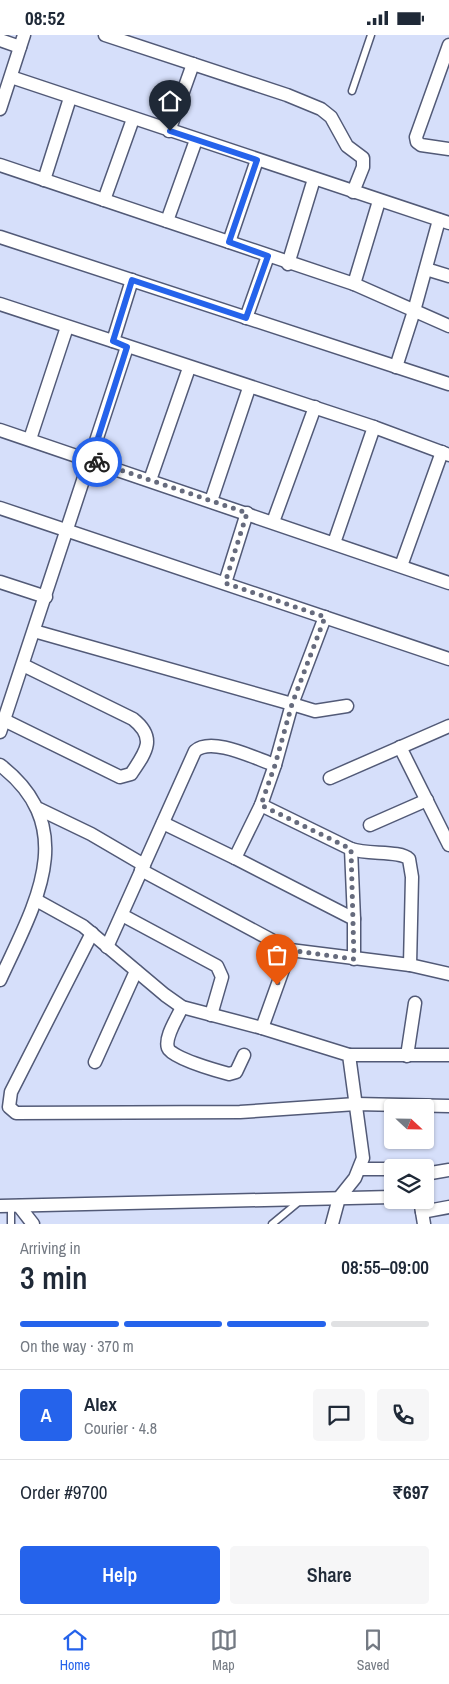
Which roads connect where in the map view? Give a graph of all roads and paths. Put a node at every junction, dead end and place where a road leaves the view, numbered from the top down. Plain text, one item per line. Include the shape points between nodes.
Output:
1 (106, 35) edge
2 (371, 35) edge
3 (0, 40) edge
4 (22, 41) edge
5 (449, 45) edge
6 (193, 64) junction
7 (444, 76) edge
8 (11, 77) junction
9 (352, 91) dead end
10 (70, 98) junction
11 (1, 103) edge
12 (133, 119) junction
13 (170, 131) junction
14 (196, 140) junction
15 (449, 149) edge
16 (257, 160) junction
17 (0, 165) edge
18 (314, 179) junction
19 (44, 180) junction
20 (353, 192) junction
21 (104, 200) junction
22 (379, 201) junction
23 (167, 221) junction
24 (444, 222) edge
25 (0, 237) edge
26 (229, 242) junction
27 (268, 256) junction
28 (288, 264) junction
29 (426, 269) junction
30 (449, 276) edge
31 (132, 280) junction
32 (354, 284) junction
33 (1, 309) edge
34 (414, 311) junction
35 (246, 318) junction
36 (449, 326) edge
37 (67, 327) junction
38 (113, 341) junction
39 (127, 347) junction
40 (396, 367) junction
41 (189, 368) junction
42 (449, 384) edge
43 (249, 388) junction
44 (315, 407) junction
45 (374, 427) junction
46 (0, 429) edge
47 (30, 439) junction
48 (445, 454) edge
49 (91, 460) junction
50 (150, 480) junction
51 (211, 501) junction
52 (0, 508) edge
53 (247, 513) junction
54 (273, 523) junction
55 (68, 531) junction
56 (334, 543) junction
57 (400, 566) junction
58 (0, 582) edge
59 (225, 583) junction
60 (449, 583) edge
61 (46, 597) junction
62 (325, 617) junction
63 (34, 631) junction
64 (449, 659) edge
65 (23, 665) junction
66 (292, 704) junction
67 (347, 706) dead end
68 (2, 726) edge
69 (449, 726) edge
70 (400, 747) junction
71 (0, 765) edge
72 (275, 765) junction
73 (330, 778) dead end
74 (427, 800) junction
75 (261, 805) junction
76 (39, 809) junction
77 (163, 823) junction
78 (370, 825) dead end
79 (449, 845) edge
80 (351, 849) junction
81 (235, 858) junction
82 (142, 868) junction
83 (36, 900) junction
84 (122, 915) junction
85 (354, 919) junction
86 (92, 933) junction
87 (107, 947) junction
88 (290, 950) junction
89 (354, 959) junction
90 (3, 963) edge
91 (410, 965) junction
92 (136, 971) junction
93 (449, 974) edge
94 (0, 980) edge
95 (415, 1003) dead end
96 (182, 1007) junction
97 (211, 1015) junction
98 (262, 1028) junction
99 (244, 1055) dead end
100 (349, 1055) junction
101 (449, 1055) edge
102 (407, 1056) junction
103 (95, 1062) dead end
104 (356, 1104) junction
105 (449, 1106) edge
106 (360, 1169) junction
107 (384, 1169) edge
108 (449, 1170) edge
109 (434, 1173) edge
110 (384, 1197) edge
111 (339, 1198) junction
112 (302, 1199) junction
113 (10, 1206) edge
114 (449, 1207) edge
115 (422, 1212) edge
116 (11, 1224) edge
117 (33, 1224) edge
118 (272, 1224) edge
119 (332, 1224) edge

1 - 6 street
2 - 9 lane
3 - 4 street
4 - 8 street
5 - 7 street
6 - 13 street
6 - 20 street via 287,95 327,112 347,146 363,159
7 - 15 street via 416,137 421,145
8 - 10 street
8 - 11 street
10 - 12 street
10 - 19 street
12 - 13 street
12 - 21 street
13 - 14 street
14 - 16 street
14 - 23 street
16 - 18 street
16 - 26 street
17 - 19 street
18 - 20 street
18 - 28 street
19 - 21 street
20 - 22 street
21 - 23 street
22 - 24 street
22 - 32 street
23 - 26 street
24 - 29 street
25 - 31 street
26 - 27 street
27 - 28 street
27 - 35 street
28 - 32 street
29 - 30 street
29 - 34 street
31 - 35 street
31 - 38 street
32 - 34 street
33 - 37 street
34 - 36 street
34 - 40 street
35 - 40 street
37 - 38 street
37 - 47 street
38 - 39 street
39 - 41 street
39 - 49 street
40 - 42 street
41 - 43 street
41 - 50 street
43 - 44 street
43 - 51 street
44 - 45 street
44 - 54 street
45 - 48 street
45 - 56 street
46 - 47 street
47 - 49 street
48 - 57 street
49 - 50 street
49 - 55 street
50 - 51 street
51 - 53 street
52 - 55 street
53 - 54 street
53 - 59 street
54 - 56 street
55 - 59 street
55 - 61 street
56 - 57 street
57 - 60 street
58 - 61 street
59 - 62 street
61 - 63 street
62 - 64 street
62 - 66 street
63 - 65 street
63 - 66 street
65 - 68 street
65 - 68 street via 133,719 146,731 148,744 131,774 120,777
66 - 67 street via 315,711
66 - 72 street
69 - 70 street
70 - 73 street
70 - 74 street
71 - 76 street
72 - 75 street
72 - 77 street via 224,747 200,747 190,759
74 - 78 street
74 - 79 street
75 - 80 street
75 - 81 street
76 - 82 street via 91,833
76 - 83 street via 46,845
77 - 81 street
77 - 82 street
80 - 85 street
80 - 91 street via 372,854 402,853 409,859 412,877
81 - 85 street
82 - 84 street
82 - 88 street
83 - 86 street via 73,918
83 - 90 street
84 - 87 street
84 - 97 street via 218,965 222,977
85 - 89 street
86 - 87 street
86 - 104 street via 11,1092 8,1101 11,1111 23,1115 240,1112
87 - 92 street
88 - 89 street
88 - 98 street
89 - 91 street
90 - 94 street
91 - 93 street
92 - 96 street
92 - 103 street
95 - 102 street
96 - 97 street
96 - 99 street via 169,1037 170,1051 229,1074 236,1071
97 - 98 street
98 - 100 street
100 - 102 street
100 - 104 street
101 - 102 street
104 - 105 street
104 - 106 street via 363,1158
106 - 107 street
106 - 111 street
108 - 109 street
110 - 111 street
111 - 112 street
111 - 119 street
112 - 113 street
112 - 118 lane
113 - 116 lane
113 - 117 street
114 - 115 street

